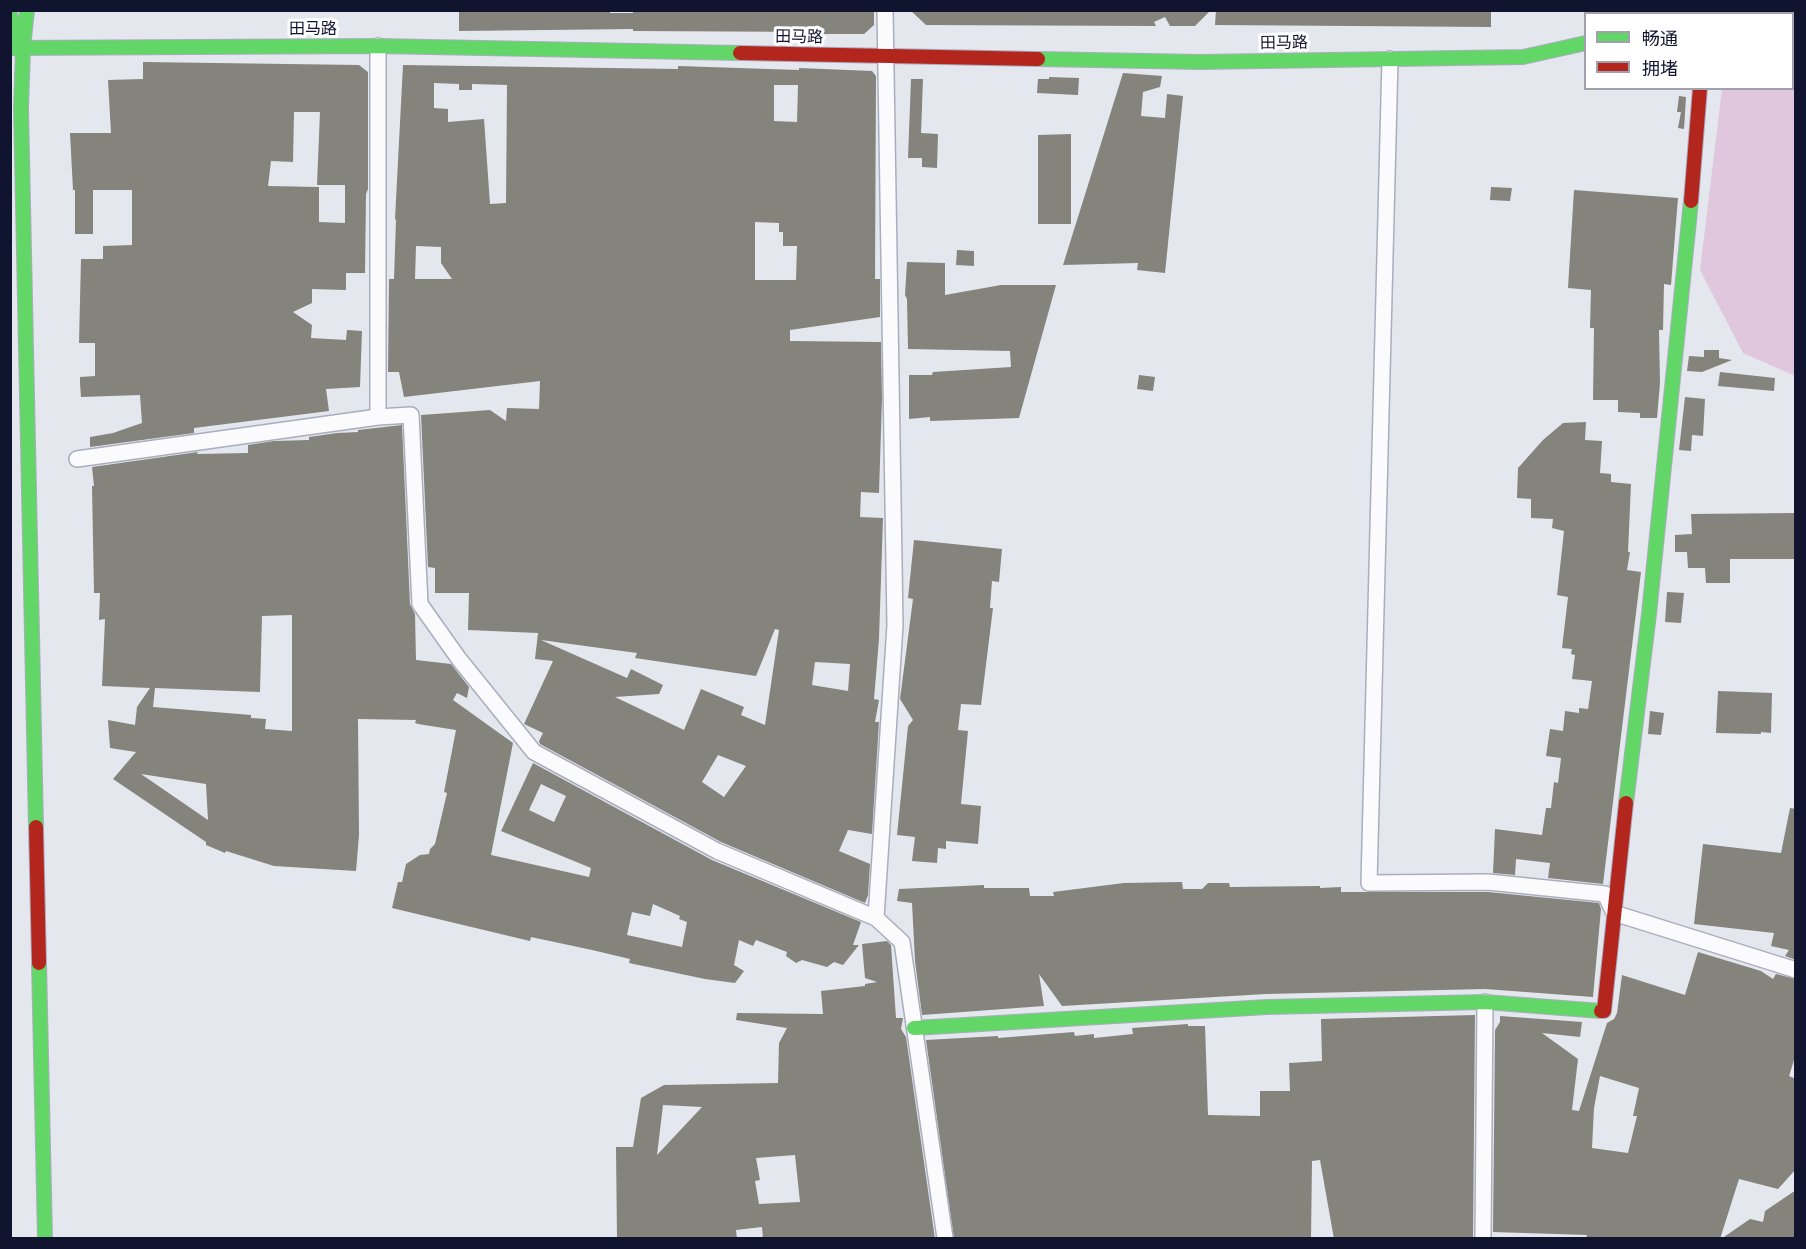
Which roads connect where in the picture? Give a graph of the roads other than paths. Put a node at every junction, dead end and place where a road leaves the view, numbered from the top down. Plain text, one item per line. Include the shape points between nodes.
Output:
1 (27, 10) edge
2 (885, 10) edge
3 (10, 15) edge
4 (1584, 43) edge
5 (378, 46) junction
6 (16, 48) edge
7 (885, 56) junction
8 (1390, 59) junction
9 (1700, 90) edge
10 (378, 417) junction
11 (77, 459) dead end
12 (1614, 913) junction
13 (876, 918) junction
14 (1796, 970) edge
15 (1485, 1002) junction
16 (914, 1028) junction
17 (45, 1239) edge
18 (945, 1239) edge
19 (1484, 1239) edge

1 - 6 street
2 - 7 street
3 - 6 street
4 - 8 street, 田马路 via 1523,57
5 - 6 street, 田马路
5 - 7 street, 田马路
5 - 10 street
6 - 17 street via 21,108
7 - 8 street, 田马路 via 1201,62
7 - 13 street via 895,625
8 - 12 street via 1369,883 1488,882 1605,894
9 - 12 street via 1687,251
10 - 11 street
10 - 13 street via 411,415 420,604 534,752 717,851
12 - 14 street
12 - 15 street via 1604,1011
13 - 16 street via 902,942
15 - 16 street via 1267,1007
15 - 19 street
16 - 18 street

